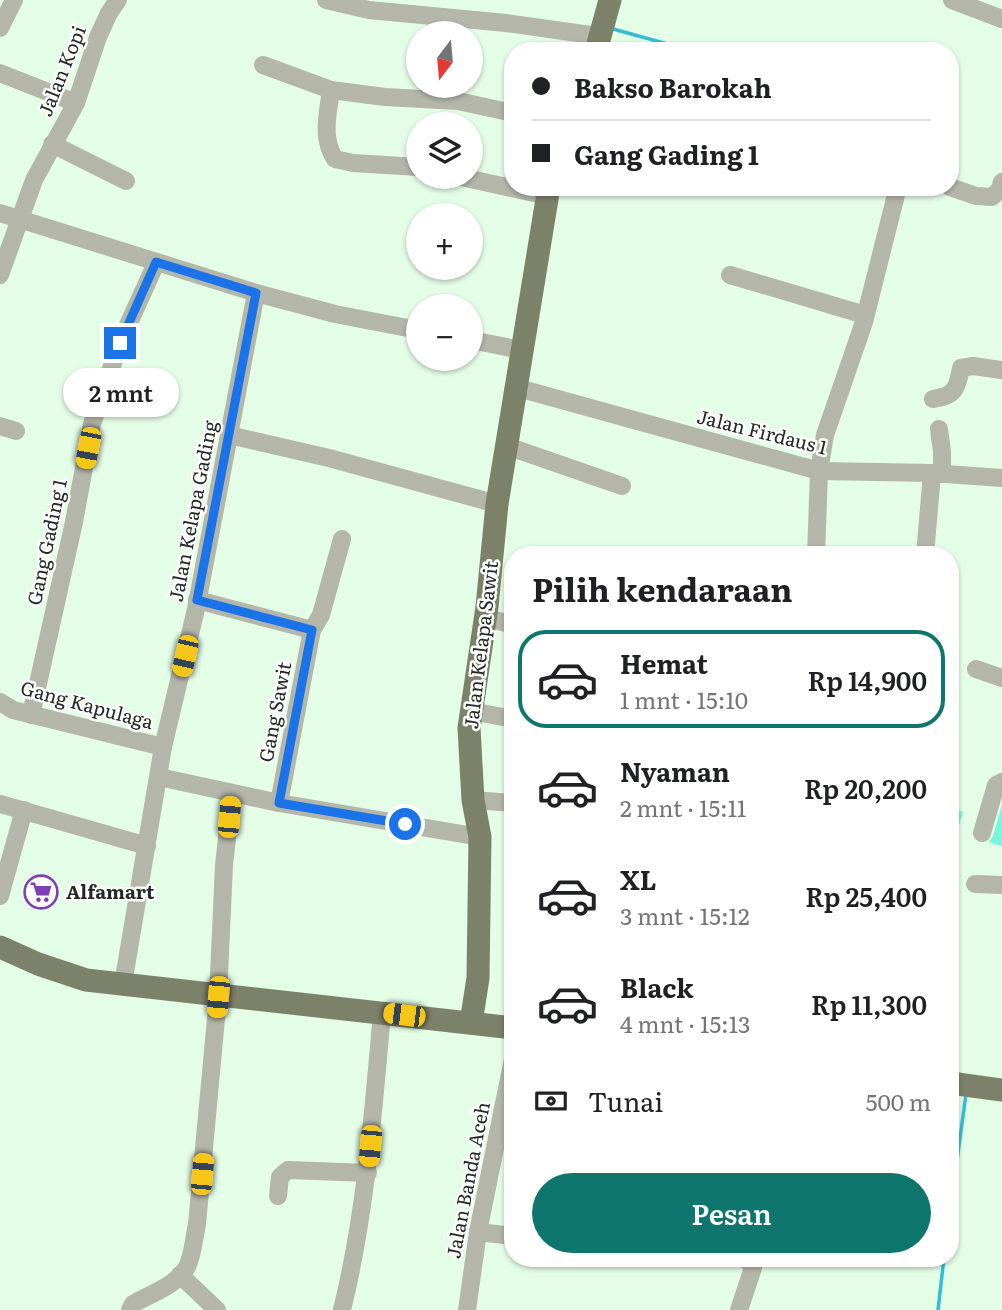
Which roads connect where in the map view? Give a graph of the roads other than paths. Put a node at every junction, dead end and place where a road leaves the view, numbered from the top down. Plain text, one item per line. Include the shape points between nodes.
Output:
1 (14, 0) edge
2 (118, 0) edge
3 (326, 0) edge
4 (610, 0) edge
5 (952, 0) edge
6 (1002, 19) edge
7 (0, 28) edge
8 (592, 42) edge
9 (597, 42) edge
10 (262, 65) dead end
11 (0, 73) edge
12 (331, 90) junction
13 (76, 103) junction
14 (504, 111) edge
15 (52, 145) junction
16 (406, 166) edge
17 (126, 181) dead end
18 (483, 181) edge
19 (1002, 182) edge
20 (504, 184) edge
21 (959, 190) edge
22 (547, 196) edge
23 (896, 196) edge
24 (0, 213) edge
25 (21, 219) junction
26 (156, 262) junction
27 (0, 275) edge
28 (730, 275) dead end
29 (256, 293) junction
30 (866, 315) junction
31 (406, 328) edge
32 (483, 342) edge
33 (521, 350) junction
34 (1002, 370) edge
35 (518, 388) junction
36 (933, 399) dead end
37 (939, 429) dead end
38 (229, 435) junction
39 (507, 446) junction
40 (819, 471) junction
41 (937, 474) junction
42 (1002, 478) edge
43 (622, 486) dead end
44 (497, 505) junction
45 (342, 539) dead end
46 (816, 546) edge
47 (926, 546) edge
48 (197, 600) junction
49 (485, 617) junction
50 (504, 622) edge
51 (312, 630) junction
52 (976, 669) dead end
53 (1002, 678) edge
54 (0, 702) edge
55 (471, 711) junction
56 (31, 715) junction
57 (504, 717) edge
58 (163, 747) junction
59 (159, 777) junction
60 (1002, 782) edge
61 (232, 793) junction
62 (473, 800) junction
63 (504, 802) edge
64 (0, 803) edge
65 (279, 803) junction
66 (24, 810) junction
67 (982, 833) dead end
68 (480, 838) junction
69 (147, 846) junction
70 (975, 884) dead end
71 (1002, 885) edge
72 (0, 896) edge
73 (0, 947) edge
74 (123, 984) junction
75 (218, 997) junction
76 (382, 1013) junction
77 (471, 1023) junction
78 (504, 1027) edge
79 (959, 1084) edge
80 (1002, 1090) edge
81 (504, 1103) edge
82 (368, 1173) junction
83 (278, 1196) dead end
84 (478, 1232) junction
85 (504, 1235) edge
86 (752, 1267) edge
87 (180, 1275) junction
88 (130, 1310) edge
89 (217, 1310) edge
90 (342, 1310) edge
91 (467, 1310) edge
92 (740, 1310) edge

1 - 7 street
2 - 13 street, Jalan Kopi via 98,37
3 - 8 street via 369,10 506,23
4 - 9 main road
5 - 6 street
10 - 12 street
11 - 13 street
12 - 14 street via 458,101
12 - 16 street via 327,147 335,159
13 - 15 street, Jalan Kopi
15 - 17 street
15 - 25 street, Jalan Kopi
18 - 20 street
19 - 21 street via 992,197
22 - 33 main road, Jalan Kelapa Sawit
23 - 30 street
24 - 25 street
25 - 26 street
25 - 27 street, Jalan Kopi
26 - 29 street
26 - 56 street, Gang Gading 1 via 120,343 92,424
28 - 30 street
29 - 31 street
29 - 38 street, Jalan Kelapa Gading
30 - 40 street via 825,435
32 - 33 street
33 - 35 main road, Jalan Kelapa Sawit
34 - 36 street via 961,368 953,393
35 - 39 main road, Jalan Kelapa Sawit
35 - 40 street, Jalan Firdaus 1
37 - 41 street via 942,452
38 - 44 street
38 - 48 street, Jalan Kelapa Gading
39 - 43 street
39 - 44 main road, Jalan Kelapa Sawit
40 - 41 street, Jalan Firdaus 1
40 - 46 street
41 - 42 street, Jalan Firdaus 1
41 - 47 street
44 - 49 main road, Jalan Kelapa Sawit
45 - 51 street, Gang Sawit via 321,615
48 - 51 street
48 - 58 street, Jalan Kelapa Gading
49 - 50 street
49 - 55 main road, Jalan Kelapa Sawit
51 - 65 street, Gang Sawit
52 - 53 street
54 - 56 street, Gang Kapulaga
55 - 57 street
55 - 62 main road, Jalan Kelapa Sawit
56 - 58 street, Gang Kapulaga
58 - 59 street, Jalan Kelapa Gading
59 - 61 street
59 - 69 street, Jalan Kelapa Gading
60 - 67 street via 996,785
61 - 65 street
61 - 75 street
62 - 63 street
62 - 68 main road, Jalan Kelapa Sawit
64 - 66 street
65 - 68 street
66 - 69 street
66 - 72 street
68 - 77 main road, Jalan Kelapa Sawit via 478,978
69 - 74 street, Jalan Kelapa Gading
70 - 71 street
73 - 74 main road via 86,980
74 - 75 main road
75 - 76 main road
75 - 87 street via 197,1224 191,1256
76 - 77 main road
76 - 82 street
77 - 78 main road
79 - 80 main road
81 - 84 street, Jalan Banda Aceh
82 - 83 street via 288,1170 280,1177
82 - 90 street
84 - 85 street
84 - 91 street, Jalan Banda Aceh
86 - 92 street
87 - 88 street
87 - 89 street

